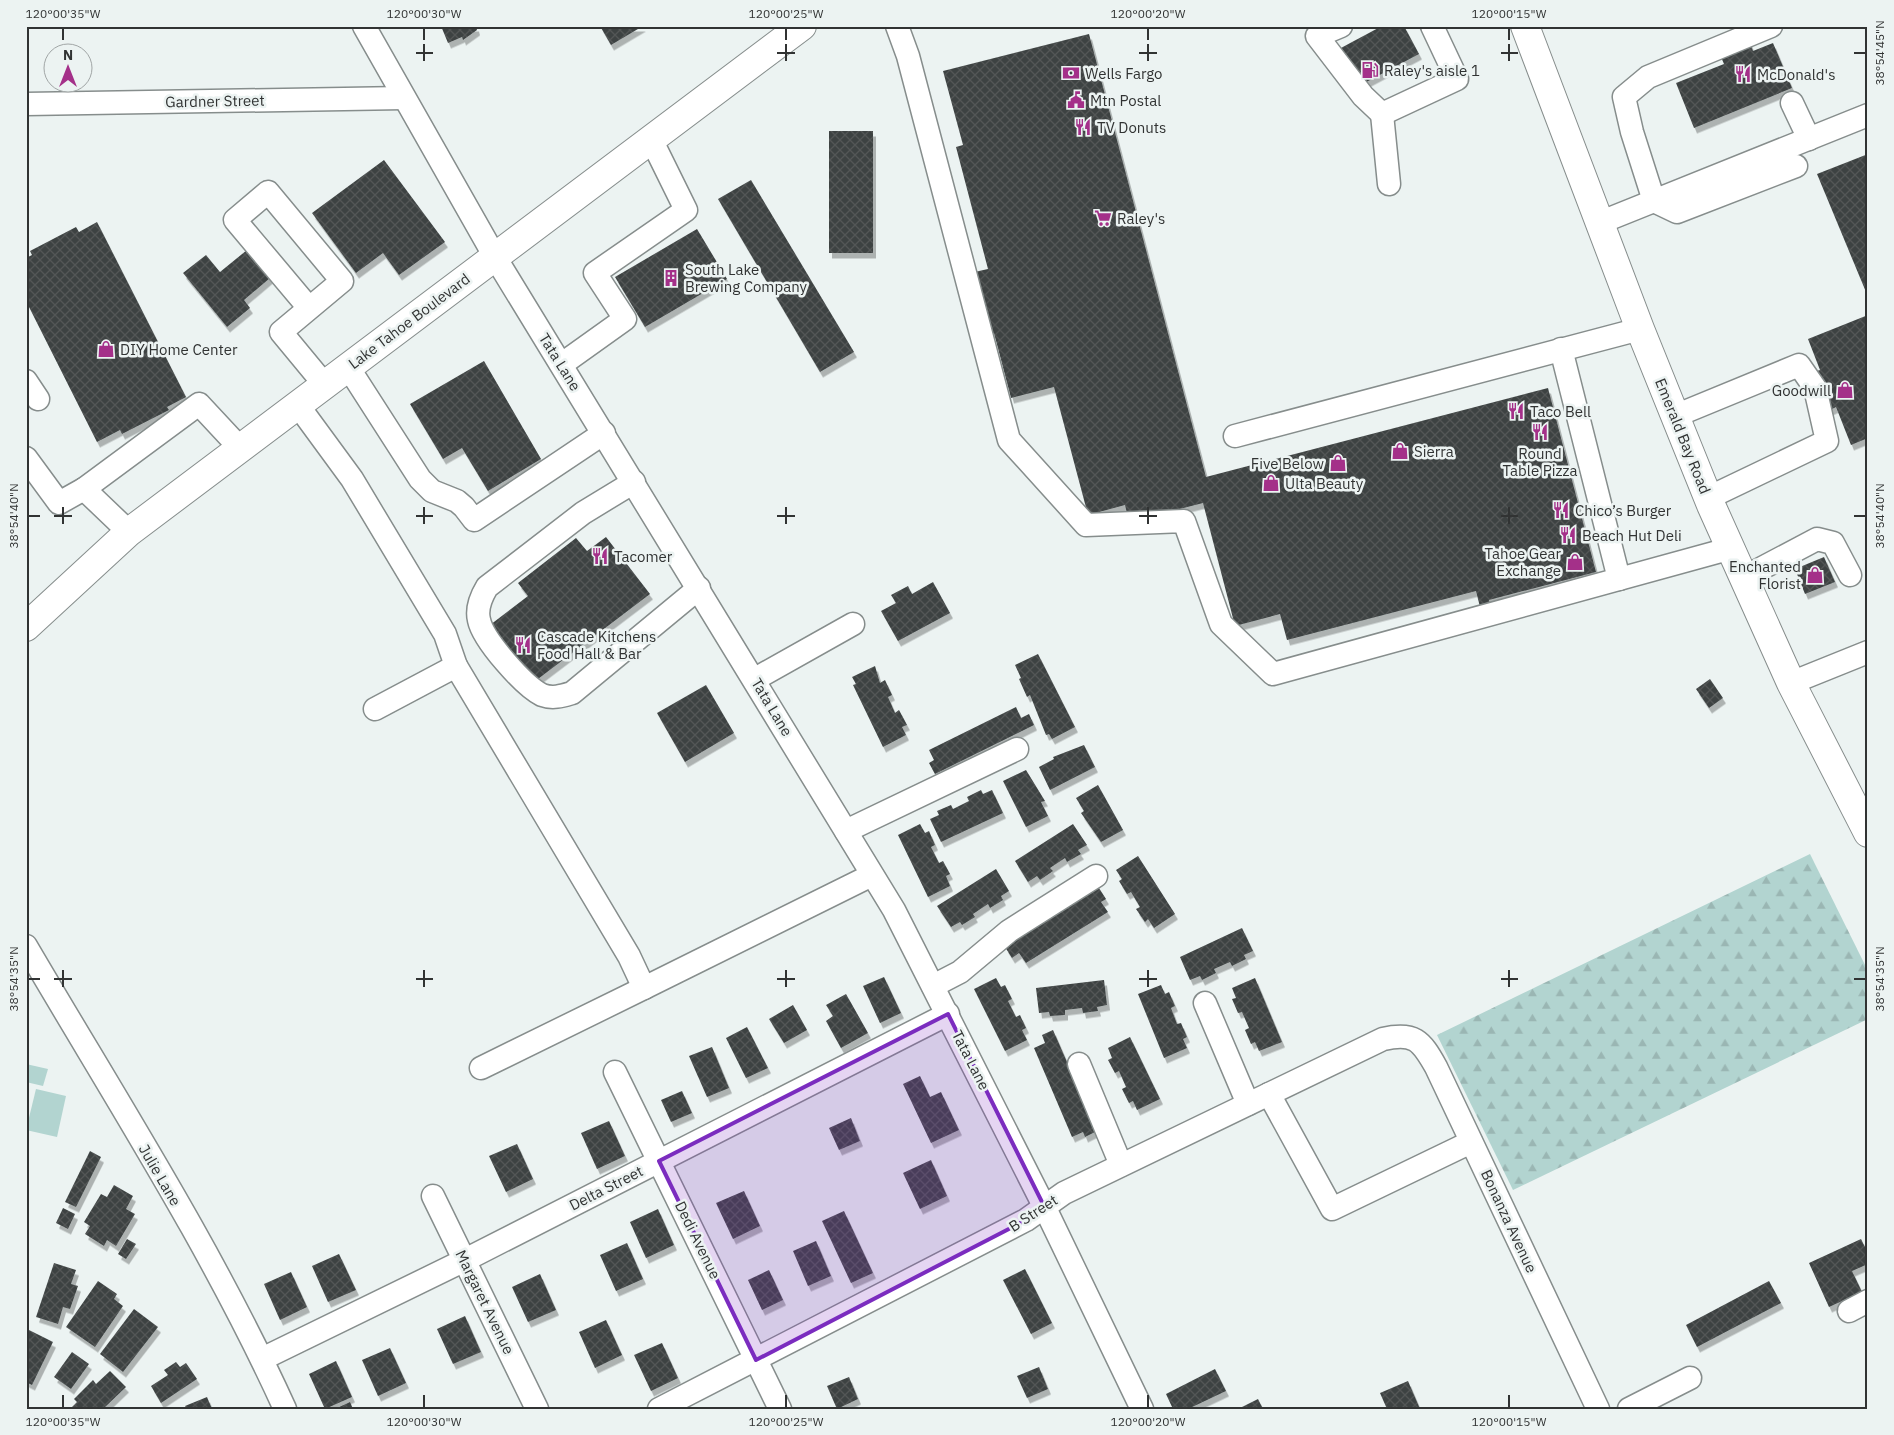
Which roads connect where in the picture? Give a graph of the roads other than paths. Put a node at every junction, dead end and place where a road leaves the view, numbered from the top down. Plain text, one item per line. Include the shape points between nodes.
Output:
1 (364, 26) edge
2 (802, 26) edge
3 (897, 26) edge
4 (1341, 26) edge
5 (1432, 26) edge
6 (1525, 26) edge
7 (1771, 26) edge
8 (1314, 31) edge
9 (404, 98) junction
10 (1792, 103) dead end
11 (26, 104) edge
12 (1382, 114) junction
13 (1868, 115) edge
14 (651, 139) junction
15 (1809, 139) junction
16 (1389, 184) dead end
17 (1654, 201) junction
18 (1599, 223) junction
19 (495, 257) junction
20 (309, 308) junction
21 (1640, 329) junction
22 (1561, 349) junction
23 (562, 364) junction
24 (348, 367) junction
25 (324, 384) junction
26 (297, 404) junction
27 (1675, 416) junction
28 (604, 433) junction
29 (1236, 436) dead end
30 (240, 448) junction
31 (26, 458) edge
32 (634, 482) junction
33 (84, 489) junction
34 (1708, 498) junction
35 (128, 532) junction
36 (1732, 548) junction
37 (1850, 575) dead end
38 (1745, 577) junction
39 (1619, 579) junction
40 (699, 588) junction
41 (853, 624) dead end
42 (26, 627) edge
43 (1868, 652) edge
44 (456, 666) junction
45 (755, 679) junction
46 (1791, 683) junction
47 (375, 709) dead end
48 (1017, 749) dead end
49 (846, 831) junction
50 (1868, 833) edge
51 (872, 875) junction
52 (1096, 876) dead end
53 (26, 946) edge
54 (933, 986) junction
55 (644, 988) junction
56 (1205, 1003) dead end
57 (948, 1014) junction
58 (1414, 1038) joint
59 (1079, 1064) dead end
60 (481, 1068) dead end
61 (616, 1072) dead end
62 (1269, 1094) junction
63 (1248, 1104) junction
64 (1471, 1142) junction
65 (659, 1161) junction
66 (1121, 1165) junction
67 (433, 1196) dead end
68 (1044, 1206) junction
69 (465, 1260) junction
70 (262, 1358) junction
71 (756, 1360) junction
72 (1690, 1378) dead end
73 (285, 1409) edge
74 (537, 1409) edge
75 (659, 1409) edge
76 (780, 1409) edge
77 (1142, 1409) edge
78 (1598, 1409) edge
79 (1629, 1409) edge

1 - 9 street, Tata Lane
2 - 14 main road, Lake Tahoe Boulevard
3 - 39 street via 908,56 1009,440 1086,525 1184,521 1221,624 1273,674
4 - 8 street
5 - 12 street via 1456,79
6 - 18 main road, Emerald Bay Road
7 - 17 street via 1648,77 1624,97
8 - 12 street via 1363,96
9 - 11 street, Gardner Street
9 - 19 street, Tata Lane
10 - 15 street
12 - 16 street
13 - 15 street
14 - 19 main road, Lake Tahoe Boulevard
14 - 23 street via 686,210 595,273 625,319
15 - 17 street via 1792,157
17 - 18 street
18 - 21 main road, Emerald Bay Road
19 - 23 street, Tata Lane
19 - 24 main road, Lake Tahoe Boulevard
20 - 20 street via 342,281 268,192 235,220
20 - 25 street via 281,332
21 - 22 street
21 - 27 main road, Emerald Bay Road
22 - 29 street
22 - 39 street
23 - 28 street, Tata Lane
24 - 25 main road, Lake Tahoe Boulevard
24 - 28 street via 420,479 432,491 457,501 474,520
25 - 26 main road, Lake Tahoe Boulevard
26 - 30 main road, Lake Tahoe Boulevard
26 - 44 street via 352,479 445,634
27 - 34 main road, Emerald Bay Road
27 - 34 street via 1799,365 1814,388 1827,441
28 - 32 street, Tata Lane
30 - 33 street via 199,404
30 - 35 main road, Lake Tahoe Boulevard
31 - 33 street via 59,503
32 - 40 street, Tata Lane
32 - 40 street via 583,513 487,587 478,610 485,633 510,669 542,695 557,698 572,693
33 - 35 street
34 - 36 main road, Emerald Bay Road
35 - 42 main road, Lake Tahoe Boulevard
36 - 38 main road, Emerald Bay Road
36 - 39 street
37 - 38 street via 1833,543 1817,539
38 - 46 main road, Emerald Bay Road
40 - 45 street, Tata Lane
41 - 45 street
43 - 46 street
44 - 47 street
44 - 55 street via 629,956
45 - 49 street, Tata Lane
46 - 50 main road, Emerald Bay Road
48 - 49 street
49 - 51 street, Tata Lane
51 - 54 street, Tata Lane
51 - 55 street
52 - 54 street via 1009,931 960,972
53 - 70 street, Julie Lane via 198,1239
54 - 57 street, Tata Lane
55 - 60 street
56 - 63 street
57 - 65 street, Delta Street
57 - 68 street, Tata Lane
58 - 62 street, B Street via 1383,1039
58 - 64 street, Bonanza Avenue via 1426,1049 1436,1067
59 - 66 street
61 - 65 street, Dedi Avenue
62 - 63 street, B Street
62 - 64 street via 1332,1209
63 - 66 street, B Street
64 - 78 street, Bonanza Avenue
65 - 69 street, Delta Street
65 - 71 street, Dedi Avenue
66 - 68 street, B Street via 1064,1192
67 - 69 street, Margaret Avenue
68 - 71 street, B Street via 1026,1220
68 - 77 street, Tata Lane
69 - 70 street, Delta Street
69 - 74 street, Margaret Avenue
70 - 73 street, Julie Lane
71 - 75 street, B Street
71 - 76 street, Dedi Avenue
72 - 79 street

